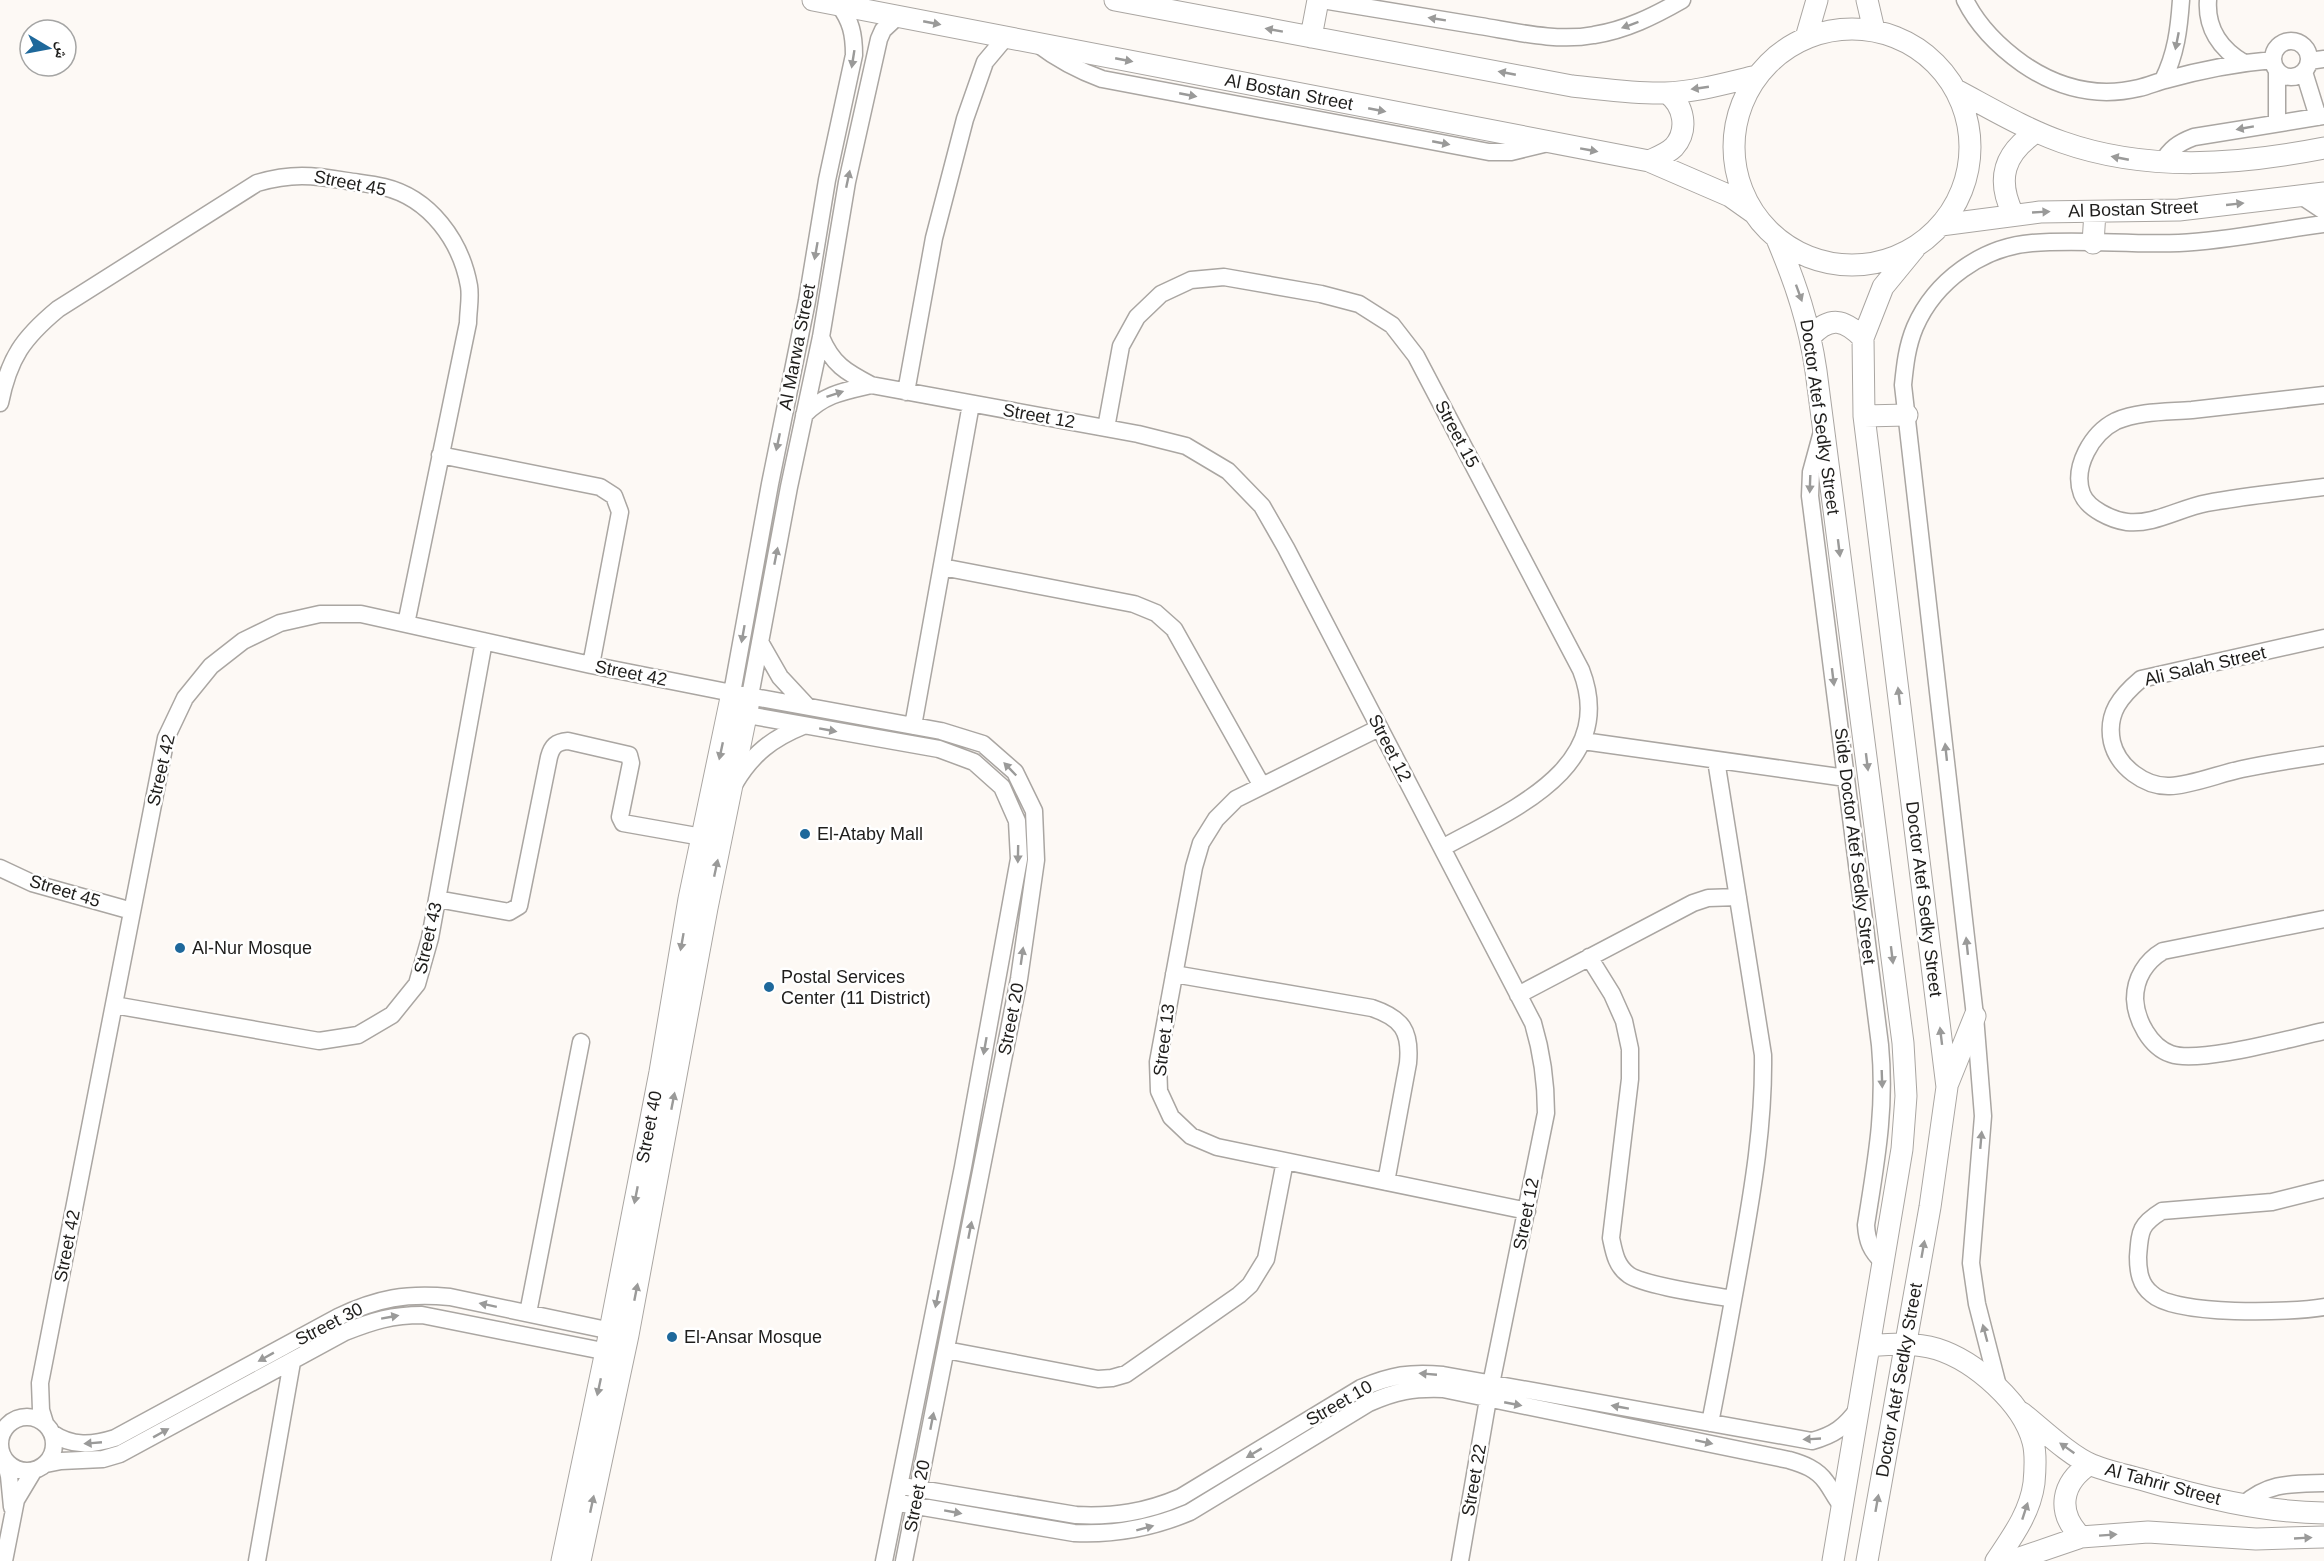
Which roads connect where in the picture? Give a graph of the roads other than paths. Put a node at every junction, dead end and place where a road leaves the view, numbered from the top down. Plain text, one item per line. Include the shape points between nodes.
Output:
1 (813, 0) edge
2 (1115, 0) edge
3 (1320, 0) edge
4 (1682, 0) edge
5 (1817, 0) edge
6 (1867, 0) edge
7 (1965, 0) edge
8 (2181, 0) edge
9 (2208, 0) edge
10 (839, 5) junction
11 (898, 16) junction
12 (1874, 30) junction
13 (1006, 37) junction
14 (1311, 37) junction
15 (1806, 38) junction
16 (2244, 63) junction
17 (2312, 64) edge
18 (2275, 65) junction
19 (1757, 76) junction
20 (2163, 80) junction
21 (1956, 90) junction
22 (1667, 93) junction
23 (2321, 117) edge
24 (2277, 123) junction
25 (2036, 132) junction
26 (2324, 148) edge
27 (1649, 161) junction
28 (2162, 163) junction
29 (2324, 193) edge
30 (2303, 197) junction
31 (2324, 211) edge
32 (2095, 212) junction
33 (1754, 213) junction
34 (2013, 214) junction
35 (2324, 224) edge
36 (1941, 225) junction
37 (1777, 239) junction
38 (2093, 243) junction
39 (1915, 248) junction
40 (1811, 336) junction
41 (821, 337) junction
42 (1863, 338) junction
43 (871, 386) junction
44 (906, 392) junction
45 (2324, 395) edge
46 (0, 403) edge
47 (971, 404) junction
48 (804, 415) junction
49 (1907, 415) junction
50 (1864, 416) junction
51 (1823, 427) junction
52 (1106, 428) junction
53 (440, 456) junction
54 (2324, 487) edge
55 (942, 567) junction
56 (406, 624) junction
57 (2324, 638) edge
58 (484, 641) junction
59 (760, 642) junction
60 (591, 665) junction
61 (739, 704) junction
62 (808, 707) junction
63 (804, 726) junction
64 (913, 726) junction
65 (1379, 728) junction
66 (1583, 741) junction
67 (2324, 755) edge
68 (1716, 760) junction
69 (1846, 777) junction
70 (1262, 786) junction
71 (732, 789) junction
72 (702, 837) junction
73 (1442, 848) junction
74 (0, 868) edge
75 (1738, 897) junction
76 (437, 899) junction
77 (132, 910) junction
78 (2324, 919) edge
79 (1589, 957) junction
80 (1174, 974) junction
81 (1518, 994) junction
82 (114, 1005) junction
83 (1975, 1016) junction
84 (2324, 1031) edge
85 (581, 1042) dead end
86 (1947, 1087) junction
87 (1285, 1161) junction
88 (1386, 1182) junction
89 (2324, 1189) edge
90 (1527, 1211) junction
91 (1883, 1262) junction
92 (1733, 1299) junction
93 (2324, 1307) edge
94 (528, 1313) junction
95 (574, 1323) junction
96 (930, 1337) junction
97 (617, 1343) junction
98 (1906, 1343) junction
99 (570, 1344) junction
100 (947, 1346) junction
101 (1869, 1346) junction
102 (292, 1362) junction
103 (40, 1383) junction
104 (1999, 1390) junction
105 (1490, 1391) junction
106 (1858, 1409) junction
107 (2019, 1411) junction
108 (10, 1423) edge
109 (1710, 1423) junction
110 (48, 1428) junction
111 (2, 1456) edge
112 (2090, 1464) junction
113 (40, 1467) junction
114 (2324, 1483) edge
115 (897, 1494) junction
116 (917, 1497) junction
117 (2242, 1504) junction
118 (1842, 1506) junction
119 (2324, 1513) edge
120 (11, 1517) junction
121 (4, 1537) edge
122 (2081, 1537) junction
123 (2324, 1537) edge
124 (1839, 1557) edge
125 (4, 1561) edge
126 (257, 1561) edge
127 (562, 1561) edge
128 (580, 1561) edge
129 (884, 1561) edge
130 (904, 1561) edge
131 (1460, 1561) edge
132 (1867, 1561) edge
133 (1996, 1561) edge
134 (2011, 1561) edge

1 - 10 street, Al Bostan Street
14 -> 2 street
4 -> 3 street via 1625,28 1592,36 1563,37
3 - 14 street
5 - 15 street
6 - 12 street
7 - 20 street via 1984,30 2007,53 2054,82 2098,93 2142,88
8 -> 20 street via 2178,38
9 - 16 street via 2213,33 2226,51
10 - 11 street, Al Bostan Street
10 -> 61 street, Al Marwa Street via 849,19 854,55 770,484
11 -> 13 street, Al Bostan Street
41 -> 11 street, Al Marwa Street via 847,182 879,39
12 - 15 street via 1840,29
12 - 21 street via 1922,51 1941,68
13 -> 27 street, Al Bostan Street
13 - 44 street via 985,62 965,119 934,238
22 -> 14 street via 1572,86
15 - 19 street via 1779,54
16 - 18 street
16 - 20 street
17 - 18 street via 2298,76 2290,77
17 - 18 street via 2303,46 2288,42 2279,46
17 - 23 street
18 - 24 street
19 -> 22 street
19 - 33 street via 1740,109 1734,144 1739,180
21 - 25 street
21 - 36 street via 1968,124 1970,160 1960,195
22 - 27 street via 1681,109 1681,135 1670,150
23 - 24 street
24 -> 28 street via 2187,139 2170,151
28 -> 25 street via 2090,152
25 - 34 street via 2012,153 2006,168 2006,200
26 - 28 street via 2202,164
27 - 33 street, Al Bostan Street via 1730,196
29 - 30 street, Al Bostan Street
30 - 31 street
32 -> 30 street, Al Bostan Street via 2179,210
34 -> 32 street, Al Bostan Street
32 - 38 street
33 - 37 street
34 - 36 street, Al Bostan Street
35 - 38 street via 2180,243
36 - 39 street
37 - 39 street via 1802,255 1830,264 1859,266 1888,260
37 -> 40 street, Doctor Atef Sedky Street
38 - 49 street via 2031,243 2002,249 1975,260 1950,278 1930,300 1909,345 1903,385
39 - 42 street, Doctor Atef Sedky Street via 1883,287
40 - 42 street via 1821,325 1836,321 1851,326
40 - 51 street, Doctor Atef Sedky Street
41 - 43 street, Street 12 via 837,365
41 - 48 street, Al Marwa Street
42 - 50 street, Doctor Atef Sedky Street
43 - 44 street, Street 12
48 -> 43 street, Street 12 via 825,397
44 - 47 street, Street 12
45 - 54 street via 2153,414 2115,422 2091,444 2080,474 2082,495 2094,508 2126,522 2145,522 2205,504
46 - 53 street, Street 45 via 5,378 18,351 58,309 257,183 304,174 386,187 417,202 443,225 461,255 470,288 468,323
47 - 52 street, Street 12
47 - 55 street
59 -> 48 street, Al Marwa Street
49 - 50 street
83 -> 49 street
86 -> 50 street, Doctor Atef Sedky Street
51 -> 69 street, Side Doctor Atef Sedky Street via 1811,472 1810,495
51 -> 91 street, Doctor Atef Sedky Street via 1903,1043 1906,1096 1902,1149
52 - 65 street, Street 12 via 1186,446 1228,471 1262,506
52 - 66 street, Street 15 via 1121,346 1137,317 1161,294 1191,280 1224,277 1321,294 1359,304 1392,325 1416,356 1581,670 1589,711
53 - 56 street, Street 45
53 - 60 street via 600,487 614,496 620,512
55 - 64 street
55 - 70 street via 1134,604 1156,613 1174,629
56 - 58 street, Street 42
56 - 77 street, Street 42 via 361,614 320,614 280,623 243,640 211,666 185,698 165,738
57 - 67 street, Ali Salah Street via 2141,679 2122,695 2112,717 2112,742 2120,760 2133,774 2151,783 2170,786
58 - 60 street, Street 42
58 - 76 street, Street 43
59 - 61 street, Al Marwa Street
59 - 62 street via 780,677
60 - 61 street, Street 42
61 - 62 street, Street 20
61 - 63 street, Street 20
61 - 71 street, Street 40
61 -> 72 street, Street 40
62 - 64 street, Street 20
63 - 71 street via 761,749
63 -> 96 street, Street 20 via 939,749 974,762 1002,787 1017,821 1019,859
100 -> 64 street, Street 20 via 1019,979 1036,860 1034,811 1015,772 982,744
65 - 70 street, Street 13
65 - 73 street, Street 12
66 - 68 street
66 - 73 street, Street 15 via 1568,766 1539,793
68 - 69 street
68 - 75 street
69 -> 91 street, Side Doctor Atef Sedky Street via 1882,1074 1881,1131 1867,1239
70 - 80 street, Street 13 via 1236,799 1216,819 1201,843
97 -> 71 street, Street 40
72 - 76 street via 623,823 620,818 631,763 628,755 558,742 551,748 519,906 509,912
72 -> 97 street, Street 40
73 - 81 street, Street 12
74 - 77 street, Street 45 via 32,883
75 - 79 street via 1715,897 1693,903
75 - 92 street via 1763,1055 1764,1091 1762,1128
76 - 82 street, Street 43 via 417,984 392,1015 358,1035 319,1041
77 - 82 street, Street 42
78 - 84 street via 2163,951 2143,968 2136,984 2135,1001 2148,1037 2163,1050 2185,1057
79 - 81 street
79 - 92 street via 1624,1021 1630,1050 1611,1238 1615,1259 1629,1275 1648,1282
80 - 87 street, Street 13 via 1158,1062 1159,1091 1171,1117 1191,1136 1217,1147
80 - 88 street via 1390,1014 1403,1027 1410,1044
81 - 90 street, Street 12 via 1533,1023 1546,1086 1546,1113
82 - 103 street, Street 42
83 - 86 street
104 -> 83 street via 1971,1263 1983,1116
85 - 94 street
98 -> 86 street, Doctor Atef Sedky Street
87 - 88 street, Street 13
87 - 100 street via 1266,1259 1255,1279 1239,1295 1126,1374 1098,1379
88 - 90 street, Street 13
89 - 93 street via 2272,1202 2162,1212 2149,1219 2140,1231 2138,1269 2142,1283 2164,1302 2227,1311
90 - 105 street, Street 12
91 - 101 street, Doctor Atef Sedky Street
92 - 109 street
94 - 95 street, Street 30
94 -> 110 street, Street 30 via 450,1297 392,1297 338,1317 115,1438 86,1444 65,1441
95 - 97 street, Street 30
95 - 99 street via 577,1335
96 - 100 street
96 - 115 street, Street 20
97 - 99 street, Street 30
97 -> 127 street, Street 40
128 -> 97 street, Street 40
98 - 101 street
98 - 104 street via 1957,1356
132 -> 98 street, Doctor Atef Sedky Street
102 -> 99 street, Street 30 via 345,1332 376,1319 399,1315 445,1318
116 -> 100 street, Street 20
101 - 106 street, Doctor Atef Sedky Street
113 -> 102 street, Street 30 via 120,1454
102 - 126 street
103 - 108 street, Street 42 via 35,1395
103 - 110 street, Street 42 via 41,1410
104 - 107 street
109 -> 105 street, Street 10
105 - 116 street, Street 10 via 1415,1372 1388,1377 1353,1393 1181,1497 1130,1514 1076,1515
105 -> 118 street, Street 10 via 1809,1466 1825,1480
105 - 131 street, Street 22
106 -> 109 street, Street 10 via 1831,1436 1812,1441
106 - 118 street, Doctor Atef Sedky Street
112 -> 107 street, Al Tahrir Street
133 -> 107 street via 2021,1523 2034,1484 2033,1443
108 - 110 street via 33,1417
108 - 111 street via 0,1439
110 - 113 street via 54,1450
111 - 113 street via 16,1468
111 - 120 street via 12,1497
112 - 117 street, Al Tahrir Street via 2168,1488
112 - 122 street via 2071,1481 2065,1498 2067,1517
113 - 120 street via 24,1485
114 - 117 street via 2269,1487
115 - 116 street, Street 10
115 - 129 street, Street 20
116 - 130 street, Street 20
117 - 119 street, Al Tahrir Street via 2287,1512
118 - 124 street, Doctor Atef Sedky Street
120 - 121 street
121 - 125 street
122 -> 123 street, Al Tahrir Street via 2148,1532 2256,1539
122 - 134 street, Al Tahrir Street

